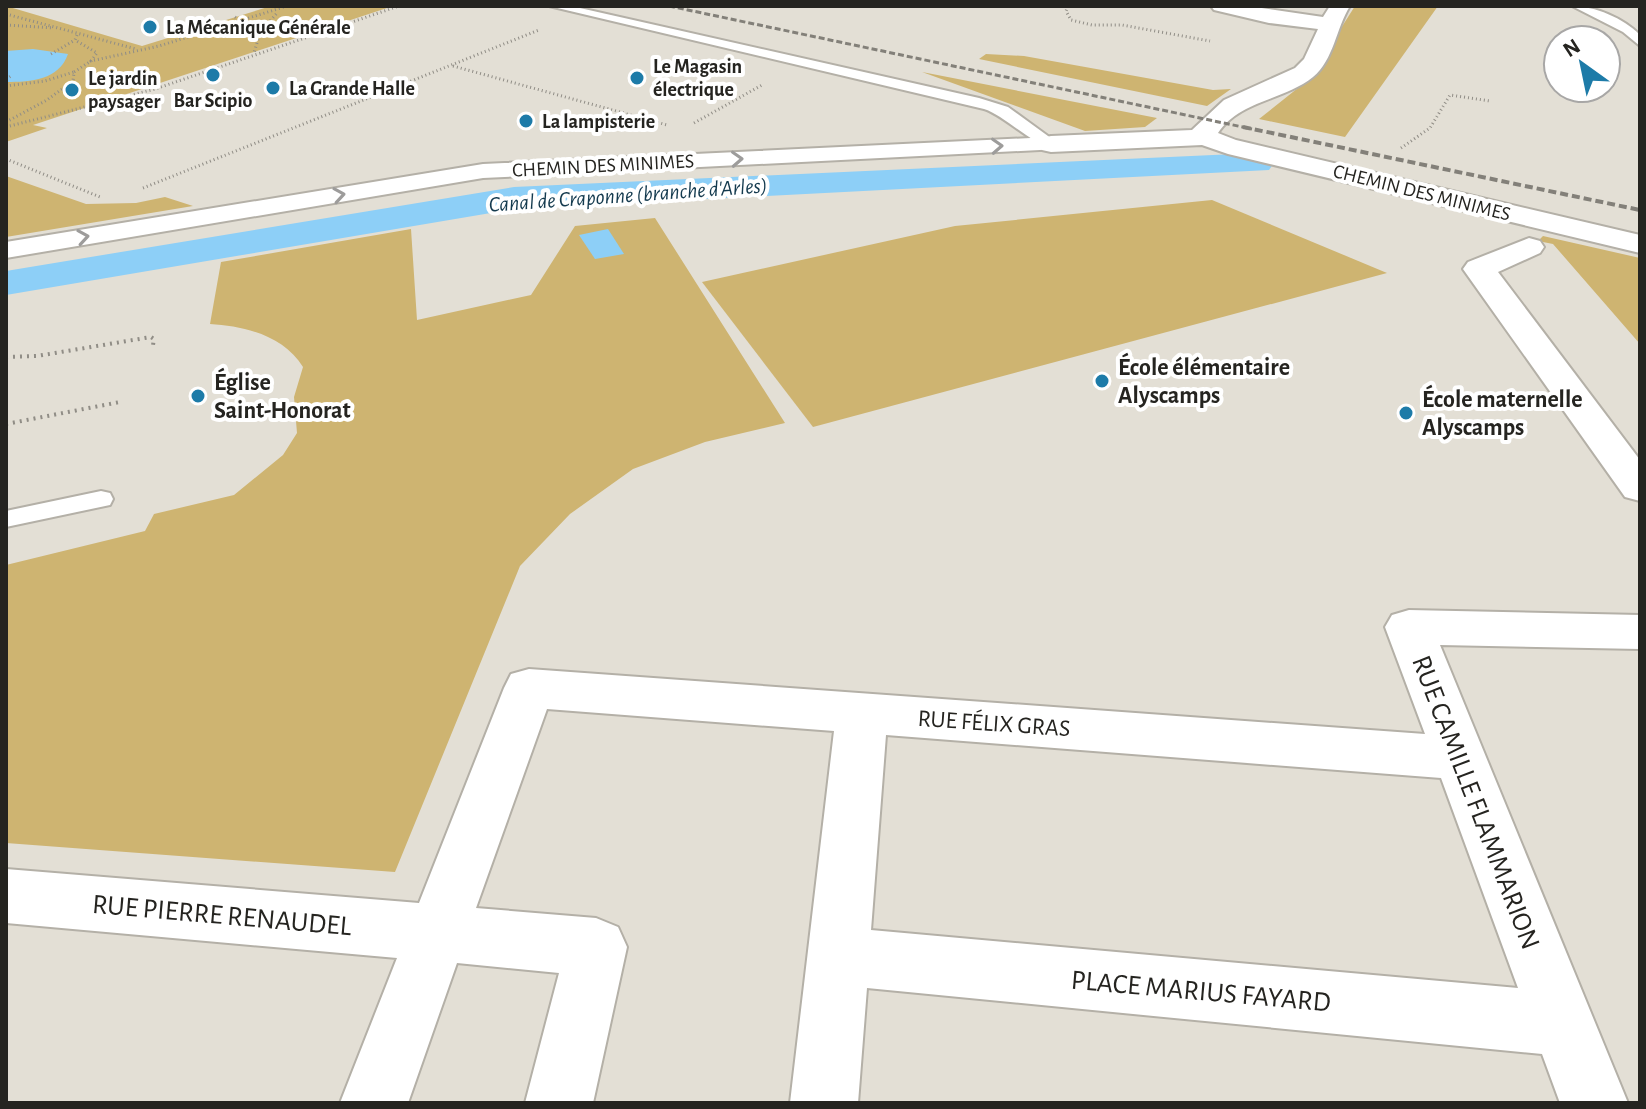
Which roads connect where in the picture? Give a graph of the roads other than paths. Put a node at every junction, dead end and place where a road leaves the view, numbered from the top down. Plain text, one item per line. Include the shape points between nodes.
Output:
1 (555, 6) edge
2 (1221, 6) edge
3 (1578, 6) edge
4 (1596, 6) edge
5 (1604, 6) edge
6 (1621, 10) dead end
7 (1334, 15) edge
8 (1640, 25) edge
9 (743, 34) dead end
10 (1640, 42) edge
11 (723, 43) junction
12 (1216, 141) junction
13 (1051, 144) junction
14 (1640, 244) edge
15 (1529, 247) dead end
16 (6, 250) edge
17 (1635, 473) edge
18 (101, 499) dead end
19 (6, 519) edge
20 (1640, 632) edge
21 (862, 713) junction
22 (1460, 758) junction
23 (6, 896) edge
24 (438, 931) junction
25 (839, 956) junction
26 (1564, 1024) junction
27 (374, 1103) edge
28 (559, 1103) edge
29 (824, 1103) edge
30 (1594, 1103) edge

1 - 11 lane
2 - 7 street via 1269,17
3 - 10 lane via 1627,29
4 - 8 lane
5 - 6 lane
7 - 12 street via 1309,68 1229,107 1205,130
9 - 11 lane
11 - 13 lane via 991,106
12 - 13 street, CHEMIN DES MINIMES
12 - 14 street, CHEMIN DES MINIMES
16 -> 13 street, CHEMIN DES MINIMES via 483,171
15 - 17 street via 1479,269
18 - 19 lane
20 - 22 street, RUE CAMILLE FLAMMARION via 1409,627
21 - 22 street, RUE FÉLIX GRAS
21 - 24 street, RUE FÉLIX GRAS via 529,688
21 - 25 street
22 - 26 street, RUE CAMILLE FLAMMARION
23 - 24 street, RUE PIERRE RENAUDEL
24 - 27 street
24 - 28 street, RUE PIERRE RENAUDEL via 596,947
25 - 26 street, PLACE MARIUS FAYARD
25 - 29 street
26 - 30 street, RUE CAMILLE FLAMMARION

